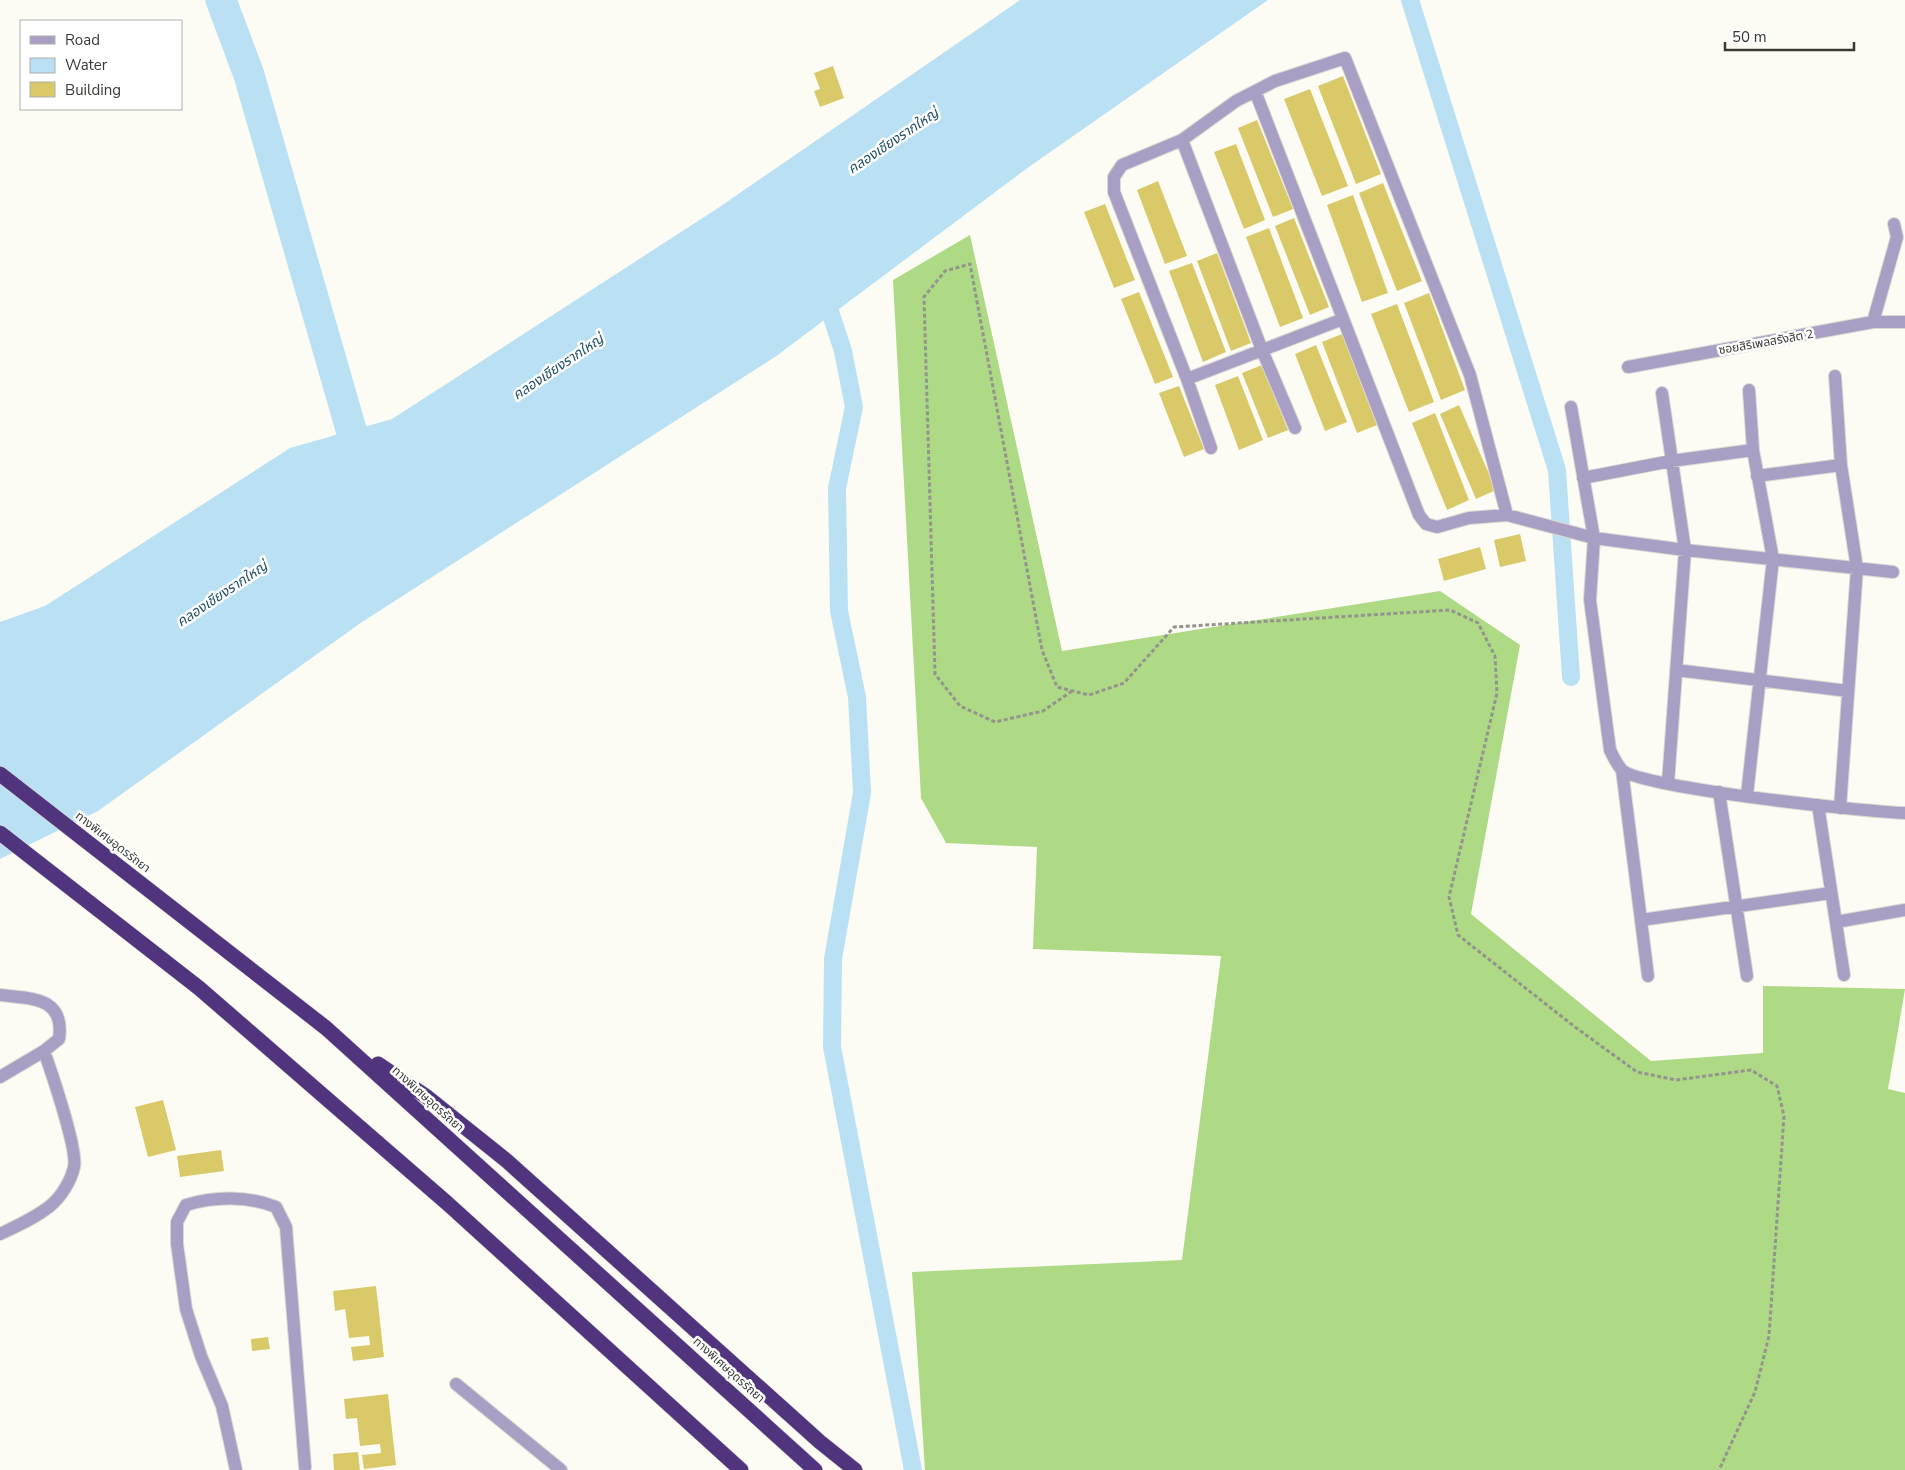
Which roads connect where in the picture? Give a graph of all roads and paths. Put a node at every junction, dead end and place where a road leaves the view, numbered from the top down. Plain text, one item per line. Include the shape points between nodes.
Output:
1 (1255, 91) junction
2 (1182, 140) junction
3 (1894, 224) dead end
4 (1343, 319) junction
5 (1874, 322) junction
6 (1905, 322) edge
7 (1262, 350) junction
8 (1628, 367) dead end
9 (1835, 376) dead end
10 (1187, 379) junction
11 (1749, 390) dead end
12 (1662, 392) dead end
13 (1571, 407) dead end
14 (1295, 428) dead end
15 (1212, 448) dead end
16 (1753, 450) junction
17 (1672, 461) junction
18 (1841, 465) junction
19 (1757, 476) junction
20 (1583, 478) junction
21 (1507, 515) junction
22 (1594, 538) junction
23 (1685, 550) junction
24 (1773, 560) junction
25 (1857, 568) junction
26 (1893, 572) dead end
27 (1676, 670) junction
28 (1760, 680) junction
29 (1072, 691) junction
30 (1848, 691) junction
31 (1622, 770) junction
32 (0, 774) edge
33 (1668, 783) junction
34 (1718, 792) junction
35 (1747, 795) junction
36 (1818, 804) junction
37 (1840, 808) junction
38 (1905, 813) edge
39 (0, 833) edge
40 (1831, 893) junction
41 (1736, 906) junction
42 (1905, 910) edge
43 (1641, 920) junction
44 (1836, 922) junction
45 (1844, 975) dead end
46 (1648, 976) dead end
47 (1747, 976) dead end
48 (0, 995) edge
49 (326, 1028) junction
50 (44, 1051) junction
51 (0, 1077) edge
52 (0, 1234) edge
53 (456, 1384) dead end
54 (305, 1467) dead end
55 (236, 1470) edge
56 (561, 1470) edge
57 (741, 1470) edge
58 (815, 1470) edge
59 (856, 1470) edge
60 (1719, 1470) edge

1 - 2 street
1 - 4 street
1 - 21 street via 1275,81 1345,58 1470,375
2 - 7 street
2 - 10 street via 1122,165 1114,177 1114,192
3 - 5 street via 1897,237
4 - 7 street
4 - 21 street via 1419,515 1426,524 1437,527 1469,518
5 - 6 street, ซอยสิริเพลสรังสิต 2
5 - 8 street, ซอยสิริเพลสรังสิต 2
7 - 10 street
7 - 14 street
9 - 18 street
10 - 15 street
11 - 16 street
12 - 17 street
13 - 20 street
16 - 17 street
16 - 19 street
17 - 20 street
17 - 23 street
18 - 19 street
18 - 25 street
19 - 24 street
20 - 22 street
21 - 22 street
22 - 23 street
22 - 31 street via 1590,600 1610,750
23 - 24 street
23 - 27 street
24 - 25 street
24 - 28 street
25 - 26 street
25 - 30 street
27 - 28 street
27 - 33 street
28 - 30 street
28 - 35 street
29 - 29 path via 1057,688 1042,650 970,264 945,271 924,297 936,674 960,706 995,722 1043,710
29 - 60 path via 1089,696 1124,683 1174,627 1450,610 1478,622 1495,656 1497,693 1449,897 1458,935 1637,1072 1676,1080 1752,1070 1777,1086 1784,1116 1769,1336 1755,1392
30 - 37 street
31 - 33 street via 1641,779
31 - 43 street
32 - 49 highway, ทางพิเศษอุดรรัถยา
33 - 34 street
34 - 35 street
34 - 41 street
35 - 36 street
36 - 37 street
36 - 40 street
37 - 38 street
39 - 57 highway via 199,988 447,1203
40 - 41 street
40 - 44 street
41 - 43 street
41 - 47 street
42 - 44 street
43 - 46 street
44 - 45 street
48 - 50 street via 42,1000 55,1010 61,1025 59,1039
49 - 58 highway, ทางพิเศษอุดรรัถยา
49 - 59 highway via 427,1097 507,1161 820,1442
50 - 51 street
50 - 52 street via 74,1165 65,1188 52,1205 34,1218
53 - 56 street
54 - 55 street via 286,1227 276,1207 261,1201 206,1198 186,1205 177,1222 177,1244 186,1309 200,1356 222,1406

